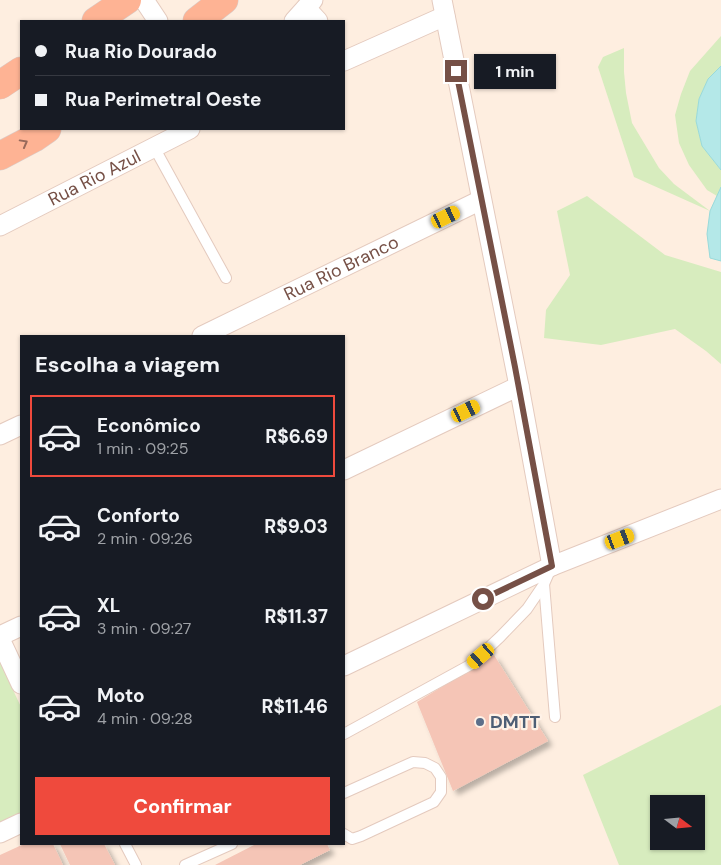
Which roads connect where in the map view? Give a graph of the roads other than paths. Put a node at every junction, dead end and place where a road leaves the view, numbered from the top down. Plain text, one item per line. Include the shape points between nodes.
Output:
1 (127, 0) edge
2 (144, 0) edge
3 (224, 0) edge
4 (443, 8) edge
5 (97, 20) edge
6 (157, 20) edge
7 (198, 20) edge
8 (346, 56) edge
9 (46, 130) edge
10 (188, 130) edge
11 (154, 147) junction
12 (0, 156) edge
13 (482, 200) junction
14 (0, 226) edge
15 (226, 278) dead end
16 (204, 335) edge
17 (518, 386) junction
18 (20, 425) edge
19 (0, 435) edge
20 (345, 470) edge
21 (721, 499) edge
22 (552, 566) junction
23 (544, 584) junction
24 (20, 627) edge
25 (0, 638) edge
26 (345, 666) edge
27 (20, 682) edge
28 (555, 717) dead end
29 (345, 733) edge
30 (345, 793) edge
31 (20, 824) edge
32 (0, 834) edge
33 (345, 835) edge
34 (126, 845) edge
35 (230, 845) edge
36 (136, 865) edge
37 (185, 865) edge

1 - 5 highway
2 - 6 street
3 - 7 highway
4 - 8 street
4 - 13 street
12 -> 9 highway
10 - 11 street, Rua Rio Azul
11 - 14 street, Rua Rio Azul
11 - 15 lane
13 - 16 street, Rua Rio Branco
13 - 17 street
17 - 20 street
17 - 22 street
18 - 19 street
21 - 22 street
22 - 23 lane
22 - 26 street
23 - 28 lane
23 - 29 lane via 527,609 470,665
24 - 25 street
25 - 27 street
30 - 33 lane via 413,762 434,768 441,778 441,792 434,802 361,836 352,839
31 - 32 street
34 - 36 lane
35 - 37 lane

